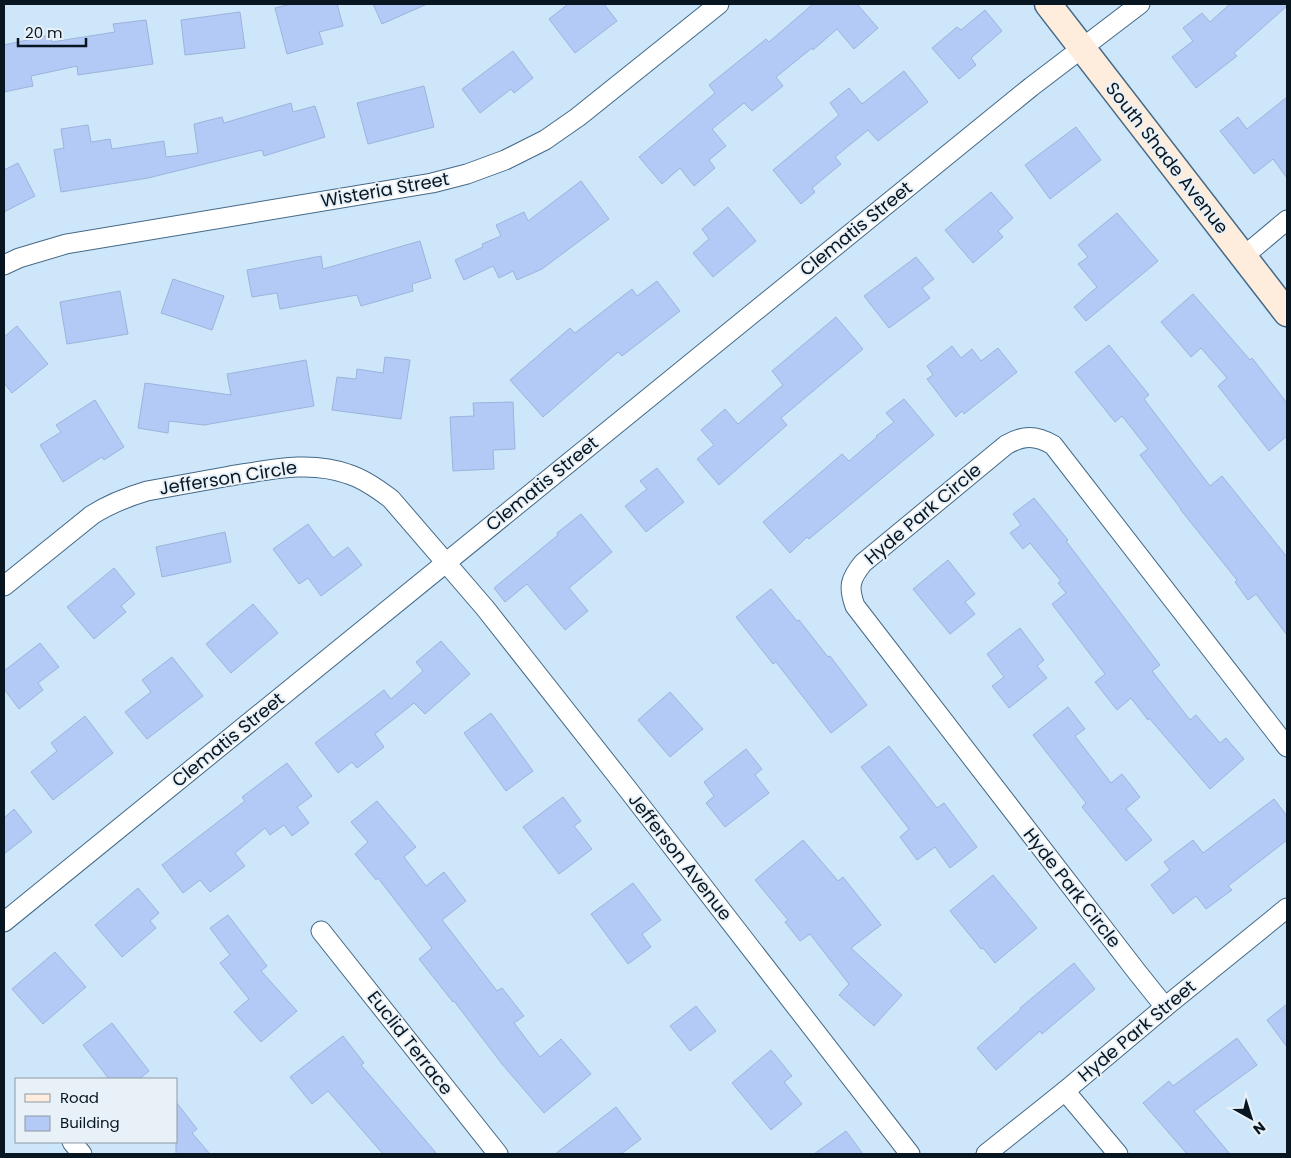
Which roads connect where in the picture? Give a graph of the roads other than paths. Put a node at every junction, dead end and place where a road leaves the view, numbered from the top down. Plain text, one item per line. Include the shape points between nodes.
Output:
1 (719, 4) edge
2 (1048, 4) edge
3 (1140, 4) edge
4 (1082, 48) junction
5 (1287, 220) edge
6 (1244, 256) junction
7 (4, 265) edge
8 (1287, 313) edge
9 (446, 562) junction
10 (4, 586) edge
11 (1287, 747) edge
12 (1287, 908) edge
13 (4, 922) edge
14 (321, 931) dead end
15 (1166, 1007) junction
16 (1065, 1091) junction
17 (73, 1143) edge
18 (82, 1154) edge
19 (498, 1154) edge
20 (910, 1154) edge
21 (986, 1154) edge
22 (1118, 1154) edge

1 - 7 street, Wisteria Street via 545,140 467,174 432,183 66,244
2 - 4 street, South Shade Avenue
3 - 4 street, Clematis Street
4 - 6 street, South Shade Avenue
4 - 9 street, Clematis Street
5 - 6 street
6 - 8 street, South Shade Avenue
9 - 10 street, Jefferson Circle via 391,499 374,486 348,474 306,466 132,495 92,514
9 - 13 street, Clematis Street
9 - 20 street, Jefferson Avenue via 626,787
11 - 15 street, Hyde Park Circle via 1053,445 1044,440 1030,437 1016,439 1006,445 863,563 854,574 851,595 855,606
12 - 15 street, Hyde Park Street
14 - 19 street, Euclid Terrace
15 - 16 street, Hyde Park Street
16 - 21 street, Hyde Park Street
16 - 22 street
17 - 18 street

